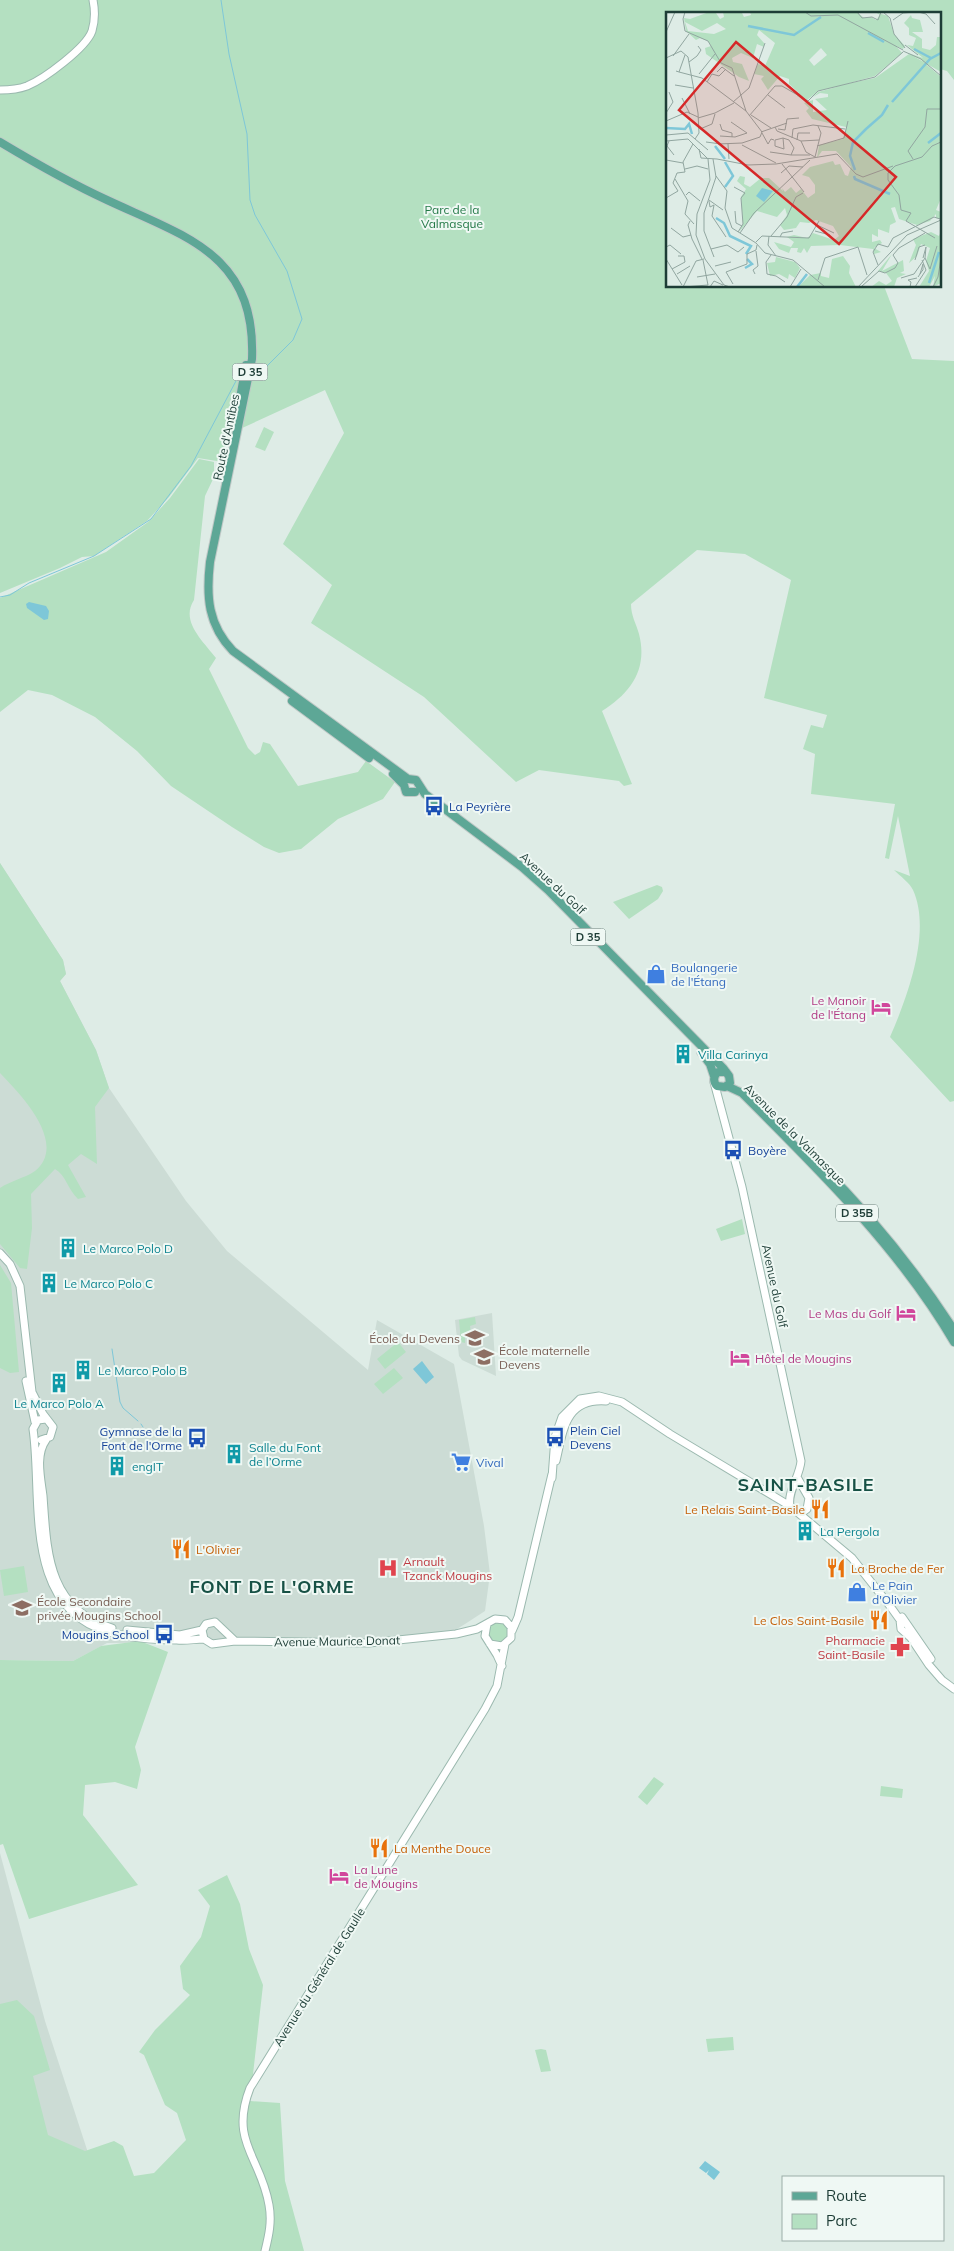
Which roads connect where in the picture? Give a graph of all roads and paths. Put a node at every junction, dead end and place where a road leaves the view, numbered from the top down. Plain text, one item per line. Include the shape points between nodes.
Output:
1 (93, 0) edge
2 (0, 90) edge
3 (0, 142) edge
4 (0, 146) edge
5 (295, 701) junction
6 (406, 782) junction
7 (417, 789) junction
8 (664, 1007) junction
9 (668, 1018) junction
10 (728, 1075) junction
11 (714, 1079) junction
12 (726, 1087) junction
13 (720, 1101) junction
14 (839, 1189) junction
15 (0, 1253) edge
16 (0, 1259) edge
17 (954, 1330) edge
18 (954, 1342) edge
19 (46, 1419) junction
20 (35, 1422) junction
21 (35, 1436) junction
22 (46, 1440) junction
23 (798, 1478) junction
24 (803, 1490) junction
25 (792, 1493) junction
26 (775, 1498) junction
27 (790, 1506) junction
28 (808, 1506) junction
29 (801, 1514) junction
30 (819, 1528) junction
31 (520, 1604) junction
32 (505, 1620) junction
33 (487, 1624) junction
34 (202, 1630) junction
35 (223, 1630) junction
36 (512, 1631) junction
37 (468, 1632) junction
38 (484, 1636) junction
39 (204, 1639) junction
40 (235, 1641) junction
41 (219, 1642) junction
42 (490, 1644) junction
43 (505, 1644) junction
44 (502, 1667) junction
45 (954, 1688) edge
46 (265, 2251) edge

1 - 2 main road via 95,20 84,43 37,82
3 - 5 main road, Route d'Antibes / D 35 via 92,193 196,242 226,267 239,289 249,315 252,359 210,562 208,603 214,623 227,644
4 - 5 main road, Route d'Antibes / D 35 via 58,179 194,245 214,261 236,291 247,326 247,360 207,565 205,605 211,626 225,647
5 - 6 main road, Route d'Antibes / D 35
6 - 7 main road via 416,780
6 - 7 main road via 406,792
7 - 8 main road, Avenue du Golf / D 35 via 541,884
7 - 9 main road, Avenue du Golf / D 35 via 519,871
8 - 9 main road
8 - 10 main road, Avenue du Golf / D 35
9 - 11 main road, Avenue du Golf / D 35 via 707,1058
10 - 11 main road via 718,1072
10 - 12 main road
10 - 14 main road, Avenue de la Valmasque / D 35B
11 - 12 main road, Avenue de la Valmasque via 720,1088
11 - 13 main road, Avenue du Golf / D 35
12 - 13 main road
12 - 14 main road, Avenue de la Valmasque / D 35B via 742,1093
13 - 23 main road, Avenue du Golf / D 35 via 742,1187 801,1461
14 - 17 main road, Avenue de la Valmasque / D 35B via 907,1263
14 - 18 main road, Avenue de la Valmasque / D 35B via 904,1267
15 - 19 main road via 10,1264 20,1286 30,1384
16 - 20 main road via 16,1286 27,1393
19 - 20 main road
19 - 22 main road via 54,1430
20 - 21 main road
21 - 22 main road
21 - 39 main road via 43,1559 49,1579 63,1602 86,1621 110,1632 168,1640
22 - 34 main road via 40,1455 47,1549 54,1576 65,1597 83,1614 110,1628 180,1635
23 - 24 main road, Avenue du Golf / D 35
23 - 25 main road, Avenue du Golf / D 35
24 - 25 main road
24 - 28 main road via 809,1498
25 - 26 main road
25 - 27 main road
26 - 27 main road
26 - 31 main road via 640,1414 606,1401 591,1401 575,1409 564,1426
27 - 29 main road
28 - 29 main road
28 - 30 main road
29 - 30 main road
30 - 45 main road via 850,1549 862,1562 895,1605 905,1627 936,1674
31 - 32 main road
31 - 36 main road
32 - 33 main road via 495,1619
32 - 36 main road
33 - 37 main road
33 - 38 main road
34 - 35 main road via 212,1622 218,1623
34 - 39 main road
35 - 40 main road
35 - 41 main road
36 - 43 main road
37 - 38 main road
37 - 40 main road, Avenue Maurice Donat via 369,1642
38 - 42 main road
39 - 41 main road via 212,1644
40 - 41 main road, Avenue Maurice Donat
42 - 43 main road
42 - 44 main road
43 - 44 main road, Avenue du Général de Gaulle
44 - 46 main road, Avenue du Général de Gaulle via 485,1709 250,2088 244,2104 242,2130 269,2205 270,2228

